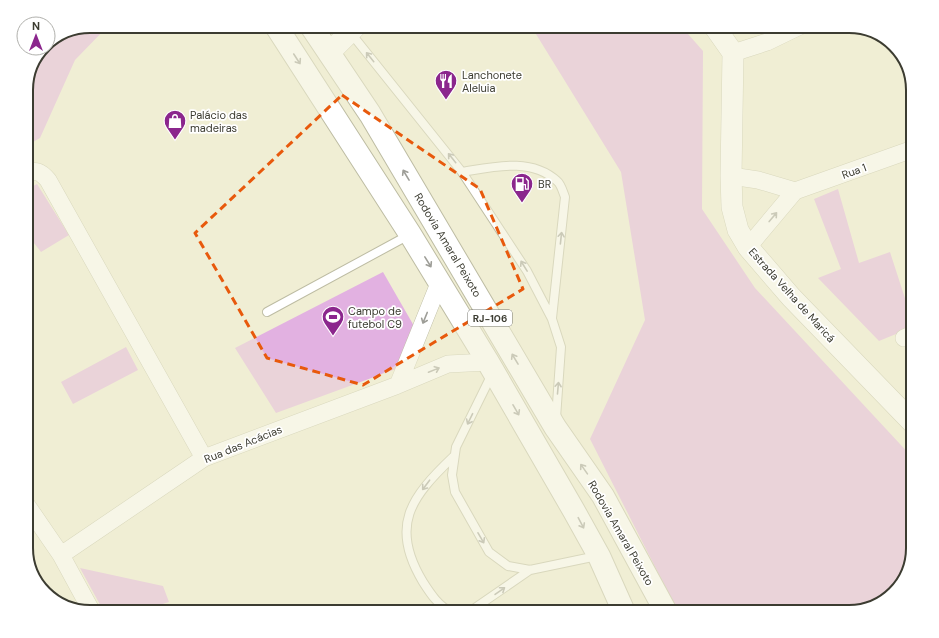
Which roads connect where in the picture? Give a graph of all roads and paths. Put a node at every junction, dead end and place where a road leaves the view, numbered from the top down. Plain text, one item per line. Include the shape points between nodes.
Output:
1 (281, 33) edge
2 (315, 33) edge
3 (349, 33) edge
4 (356, 33) edge
5 (719, 33) edge
6 (786, 33) edge
7 (328, 53) junction
8 (733, 53) junction
9 (906, 151) edge
10 (33, 171) edge
11 (462, 172) junction
12 (731, 176) junction
13 (795, 191) junction
14 (410, 234) junction
15 (748, 247) junction
16 (440, 281) junction
17 (268, 312) dead end
18 (552, 319) junction
19 (491, 366) junction
20 (398, 385) junction
21 (906, 416) edge
22 (555, 427) junction
23 (453, 457) junction
24 (204, 458) junction
25 (34, 527) edge
26 (61, 555) junction
27 (599, 556) junction
28 (530, 570) junction
29 (88, 605) edge
30 (443, 605) edge
31 (479, 605) edge
32 (621, 605) edge
33 (662, 605) edge

1 -> 14 highway, RJ-106
2 - 7 highway, Rodovia Amaral Peixoto / RJ-106
3 - 7 street
11 -> 4 lane
5 - 8 street
6 - 8 street
22 -> 7 highway, Rodovia Amaral Peixoto / RJ-106 via 370,114
8 - 12 street, Estrada Velha de Maricá
9 - 13 street, Rua 1
10 - 24 street via 48,180
18 -> 11 lane via 527,271
18 -> 11 lane via 565,197 558,182 540,169 507,164
12 - 13 street via 758,180
12 - 15 street, Estrada Velha de Maricá via 732,207 738,230
15 -> 13 street
14 -> 16 highway, RJ-106
14 - 17 lane
15 - 21 street, Estrada Velha de Maricá via 791,297
16 - 19 highway, RJ-106
16 -> 20 street
22 -> 18 lane via 561,347
20 -> 19 street, Rua das Acácias via 448,364
19 -> 23 lane
19 -> 27 highway, RJ-106
20 - 24 street, Rua das Acácias
33 -> 22 highway, Rodovia Amaral Peixoto / RJ-106 via 603,496
23 -> 28 lane via 452,475 455,492 489,552 508,566
23 -> 30 lane via 426,483 407,521 406,536 413,566 433,597
24 - 26 street, Rua das Acácias
25 - 26 street
26 - 29 street
27 - 28 lane
27 - 32 highway, RJ-106
31 -> 28 lane

